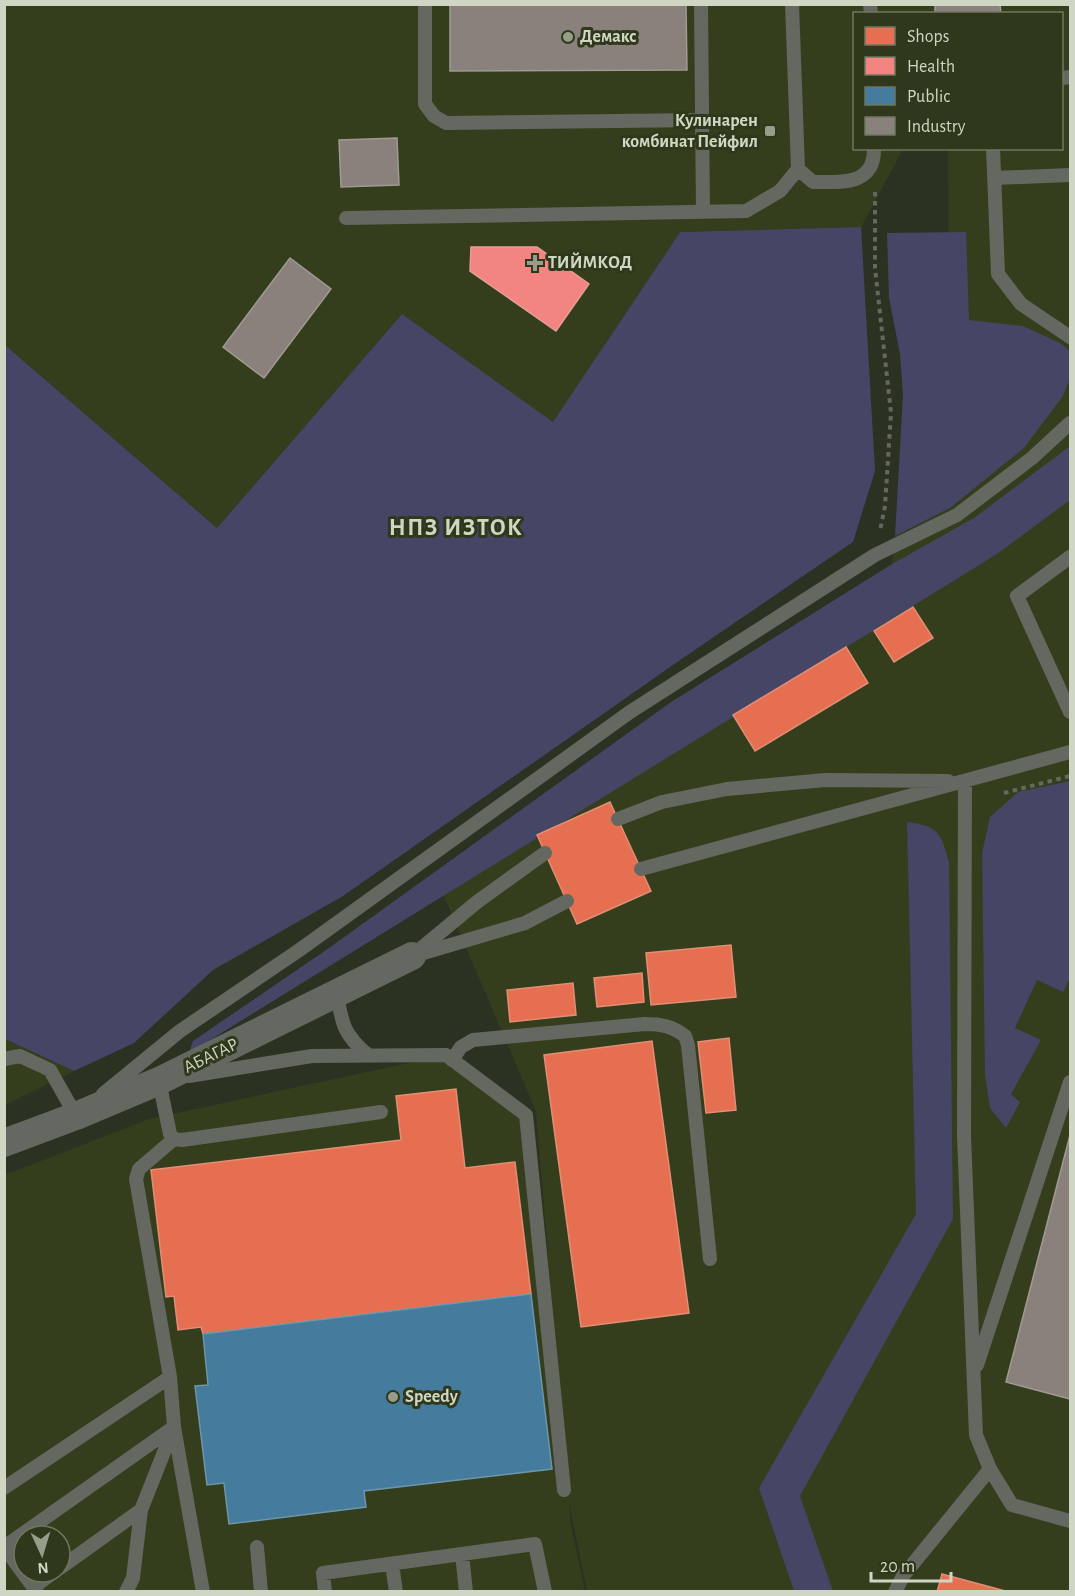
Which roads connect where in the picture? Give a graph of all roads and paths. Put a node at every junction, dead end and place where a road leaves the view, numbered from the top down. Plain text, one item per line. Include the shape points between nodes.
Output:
1 (425, 4) edge
2 (701, 4) edge
3 (792, 4) edge
4 (702, 120) junction
5 (993, 150) edge
6 (874, 155) edge
7 (798, 169) junction
8 (1071, 175) edge
9 (994, 178) junction
10 (703, 212) junction
11 (346, 218) dead end
12 (1071, 338) edge
13 (1071, 423) edge
14 (875, 555) junction
15 (1071, 557) edge
16 (1071, 712) edge
17 (1071, 752) edge
18 (1071, 776) edge
19 (965, 781) junction
20 (1004, 794) dead end
21 (618, 819) dead end
22 (546, 853) dead end
23 (641, 869) dead end
24 (567, 901) dead end
25 (412, 956) junction
26 (337, 994) junction
27 (369, 1056) junction
28 (4, 1059) edge
29 (452, 1060) junction
30 (159, 1082) junction
31 (1071, 1082) edge
32 (381, 1112) dead end
33 (76, 1116) junction
34 (174, 1139) junction
35 (4, 1143) edge
36 (710, 1258) dead end
37 (973, 1375) junction
38 (170, 1377) junction
39 (174, 1427) junction
40 (990, 1469) junction
41 (4, 1488) edge
42 (564, 1491) dead end
43 (141, 1510) junction
44 (1071, 1521) edge
45 (4, 1547) edge
46 (257, 1547) dead end
47 (462, 1554) junction
48 (72, 1559) edge
49 (392, 1564) junction
50 (35, 1589) edge
51 (126, 1592) edge
52 (203, 1592) edge
53 (261, 1592) edge
54 (325, 1592) edge
55 (396, 1592) edge
56 (466, 1592) edge
57 (544, 1592) edge
58 (895, 1592) edge

1 - 4 lane via 425,104 446,123
2 - 4 lane
3 - 7 lane
4 - 10 lane
5 - 9 lane
6 - 7 lane via 864,175 847,182 813,182
6 - 14 path via 875,268 891,413 885,506
7 - 10 lane via 780,191 746,211
8 - 9 lane
9 - 12 lane via 998,274 1021,304
10 - 11 lane
13 - 14 lane via 957,515
14 - 33 lane via 630,712 180,1031
15 - 16 lane via 1017,596
17 - 19 lane
18 - 20 path
19 - 21 lane via 825,780 727,789 662,802
19 - 23 lane
19 - 37 lane via 964,1136
22 - 25 lane via 477,902
24 - 25 lane via 525,923
25 - 26 street, АБАГАР
26 - 27 lane via 342,1023 352,1042
26 - 30 street, АБАГАР
27 - 29 lane via 446,1055
27 - 30 lane via 312,1056
28 - 33 lane via 20,1056 50,1070
29 - 36 lane via 473,1040 645,1024 669,1026 685,1036
29 - 42 lane via 526,1115
30 - 33 street, АБАГАР
30 - 34 lane
31 - 37 lane
32 - 34 lane
33 - 35 street, АБАГАР
34 - 38 lane via 139,1169 136,1179
37 - 40 lane via 976,1435
38 - 39 lane
38 - 41 lane
39 - 43 lane
39 - 45 lane
39 - 52 lane
40 - 44 lane via 1012,1505
40 - 58 lane via 903,1576
43 - 48 lane
43 - 51 lane via 133,1578
45 - 50 lane
46 - 53 lane
47 - 49 lane
47 - 56 lane
47 - 57 lane via 535,1544
49 - 54 lane via 323,1573
49 - 55 lane

